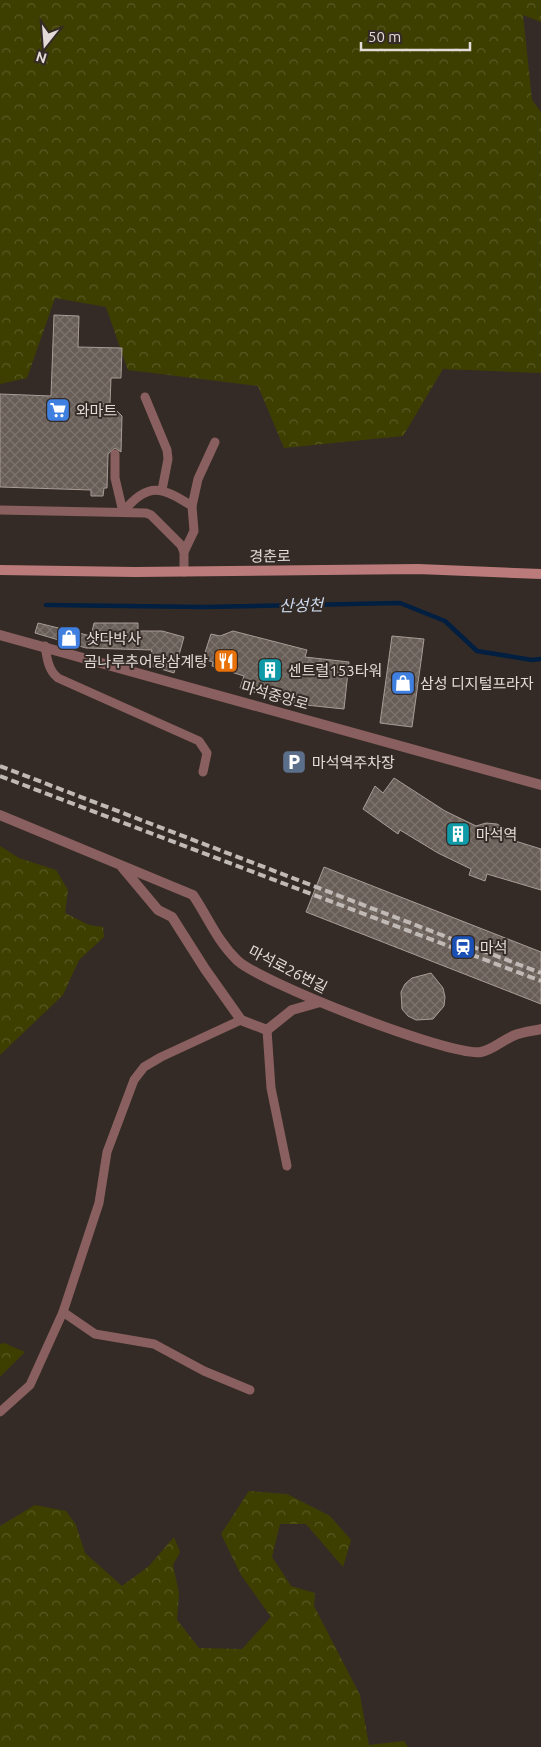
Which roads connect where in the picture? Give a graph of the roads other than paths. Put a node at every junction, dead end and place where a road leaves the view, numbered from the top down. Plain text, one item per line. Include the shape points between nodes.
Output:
1 (145, 397) dead end
2 (215, 442) dead end
3 (115, 454) dead end
4 (162, 490) junction
5 (192, 506) junction
6 (0, 510) edge
7 (122, 512) junction
8 (184, 552) junction
9 (0, 570) edge
10 (184, 572) junction
11 (541, 574) edge
12 (0, 635) edge
13 (45, 646) junction
14 (203, 772) dead end
15 (541, 785) edge
16 (0, 815) edge
17 (122, 867) junction
18 (320, 1002) junction
19 (242, 1020) junction
20 (541, 1029) edge
21 (267, 1030) junction
22 (287, 1166) dead end
23 (62, 1312) junction
24 (250, 1390) dead end
25 (0, 1412) edge

1 - 4 lane via 167,450
2 - 5 lane via 198,479
3 - 7 lane via 115,478
4 - 5 lane
4 - 7 lane via 137,497
5 - 8 lane via 194,531
6 - 7 lane
7 - 8 lane via 151,515
8 - 10 lane
9 - 10 street, 경춘로
10 - 11 street, 경춘로 via 418,569
12 - 13 street, 마석중앙로
13 - 14 lane via 51,671 58,678 199,741 207,753
13 - 15 street, 마석중앙로
16 - 17 street, 마석로26번길
17 - 18 street, 마석로26번길 via 193,895 206,913 214,933 238,961
17 - 19 street via 158,910 172,917
18 - 20 street, 마석로26번길 via 449,1049 481,1052 515,1035
18 - 21 street via 292,1010
19 - 21 street
19 - 23 lane via 161,1057 144,1067 134,1080 107,1152 99,1203
21 - 22 lane via 271,1088
23 - 24 lane via 95,1334 154,1344 204,1371
23 - 25 lane via 30,1385

